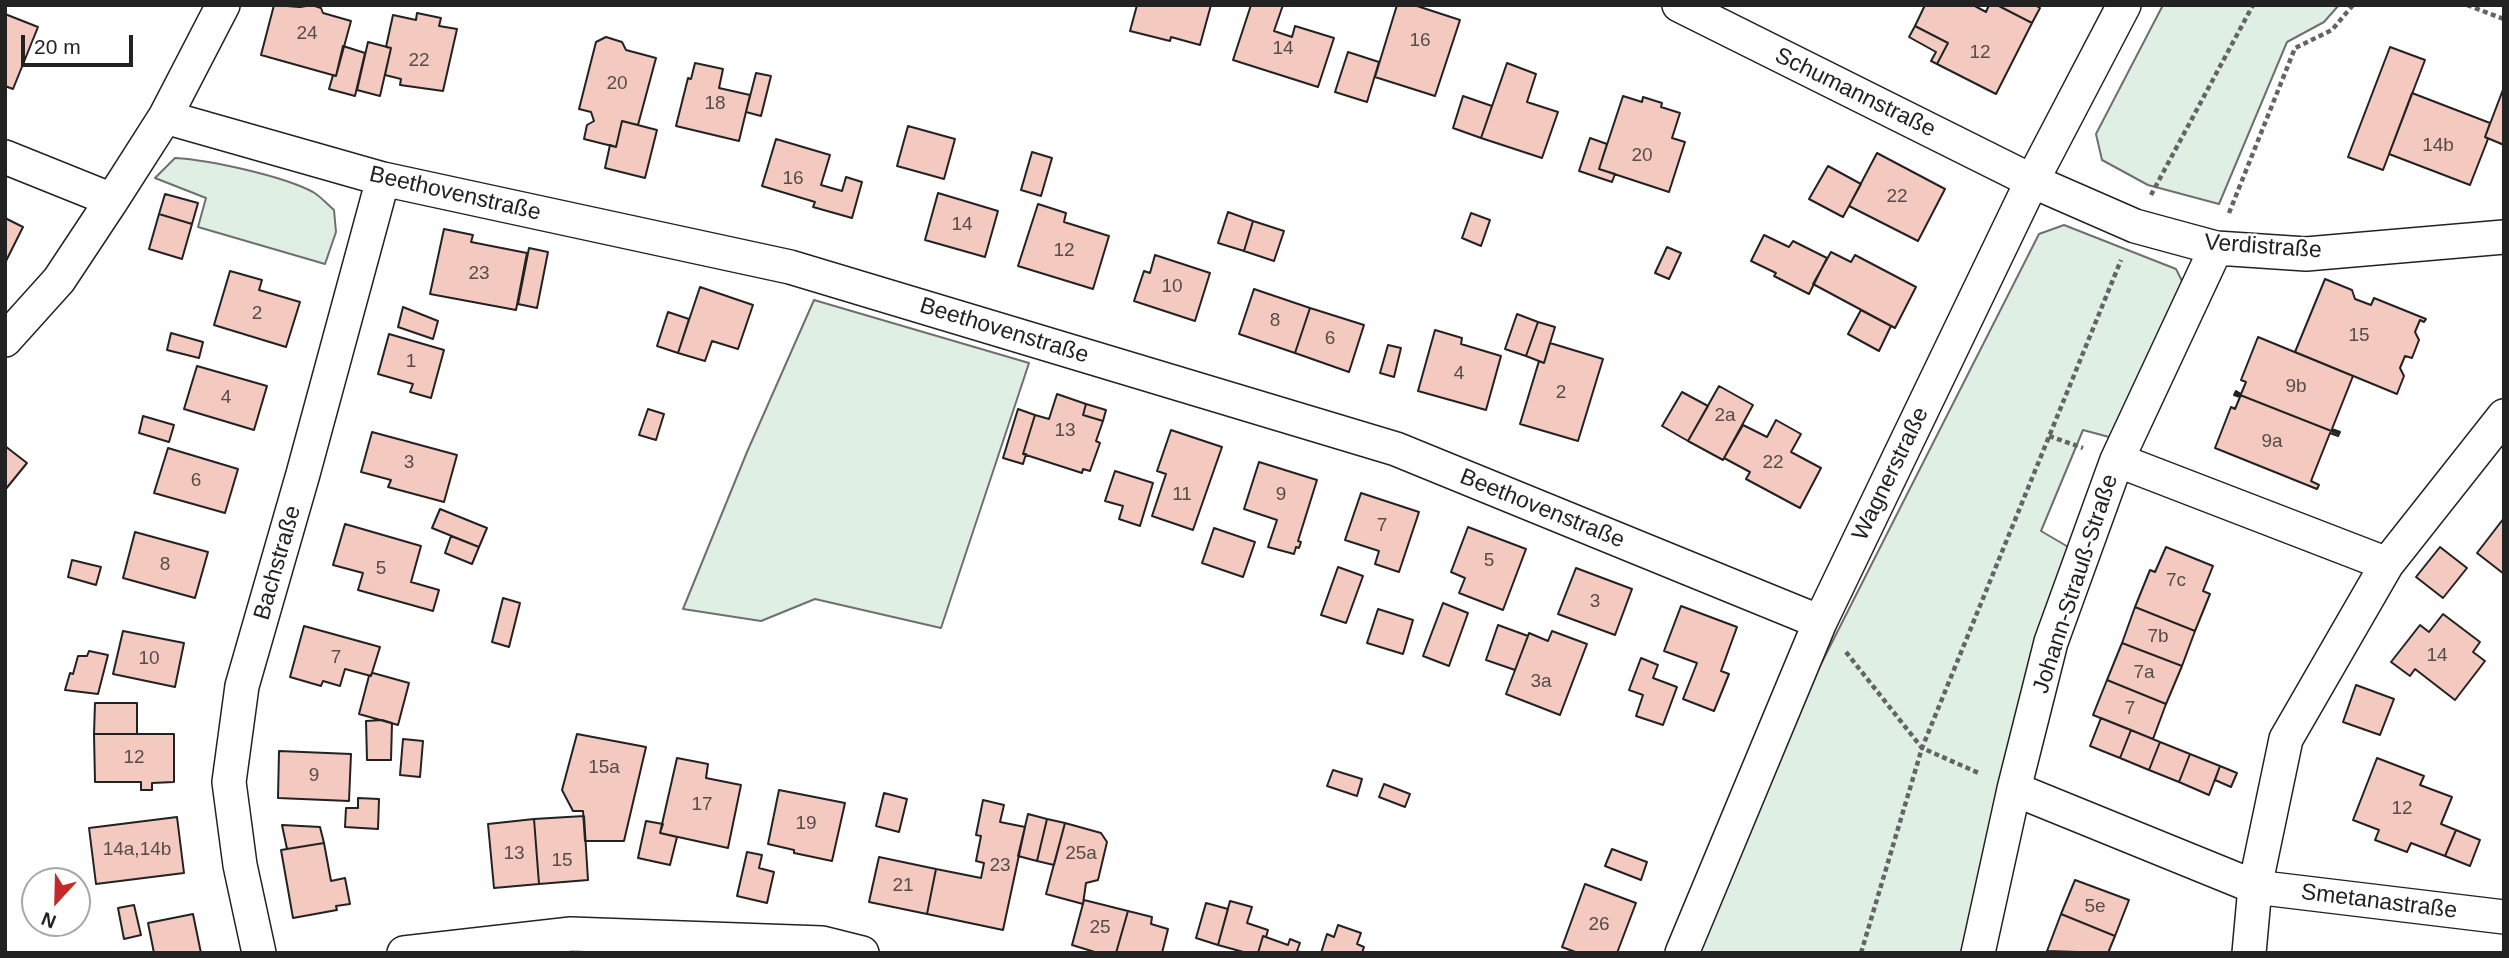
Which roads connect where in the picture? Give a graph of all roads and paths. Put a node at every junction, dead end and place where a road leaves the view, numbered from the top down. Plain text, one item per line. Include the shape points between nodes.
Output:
1 (223, 5) edge
2 (1679, 5) edge
3 (2124, 5) edge
4 (2253, 5) edge
5 (2353, 5) edge
6 (2467, 5) edge
7 (2504, 19) edge
8 (165, 117) junction
9 (5, 157) edge
10 (383, 179) junction
11 (2032, 181) junction
12 (112, 200) junction
13 (2135, 226) junction
14 (2504, 237) edge
15 (2216, 248) junction
16 (5, 340) edge
17 (2504, 416) edge
18 (2117, 460) junction
19 (2387, 564) junction
20 (1820, 622) junction
21 (1922, 748) junction
22 (2014, 789) junction
23 (2255, 887) junction
24 (2504, 917) edge
25 (259, 953) edge
26 (404, 953) edge
27 (862, 953) edge
28 (1682, 953) edge
29 (1861, 953) edge
30 (1978, 953) edge
31 (2249, 953) edge

1 - 8 street
2 - 11 street, Schumannstraße
3 - 11 street, Wagnerstraße
4 - 13 path
5 - 15 path via 2332,30 2295,48
6 - 7 path
8 - 10 street, Beethovenstraße
8 - 12 street
9 - 12 street
10 - 20 street, Beethovenstraße via 790,267 1396,449
10 - 25 street, Bachstraße via 242,687 229,782 240,865
11 - 13 street, Verdistraße
11 - 20 street, Wagnerstraße
12 - 16 street via 59,280
13 - 15 street, Verdistraße
13 - 21 path
14 - 15 street, Verdistraße via 2306,254
15 - 18 street, Johann-Strauß-Straße
17 - 19 street
18 - 19 street, Johann-Strauß-Straße
18 - 22 street, Johann-Strauß-Straße via 2052,642
19 - 23 street via 2286,739
20 - 21 path
20 - 28 street, Wagnerstraße
21 - 22 path
21 - 29 path
22 - 23 street
22 - 30 street, Johann-Strauß-Straße
23 - 24 street, Smetanastraße
23 - 31 street
26 - 27 street via 571,934 822,943

